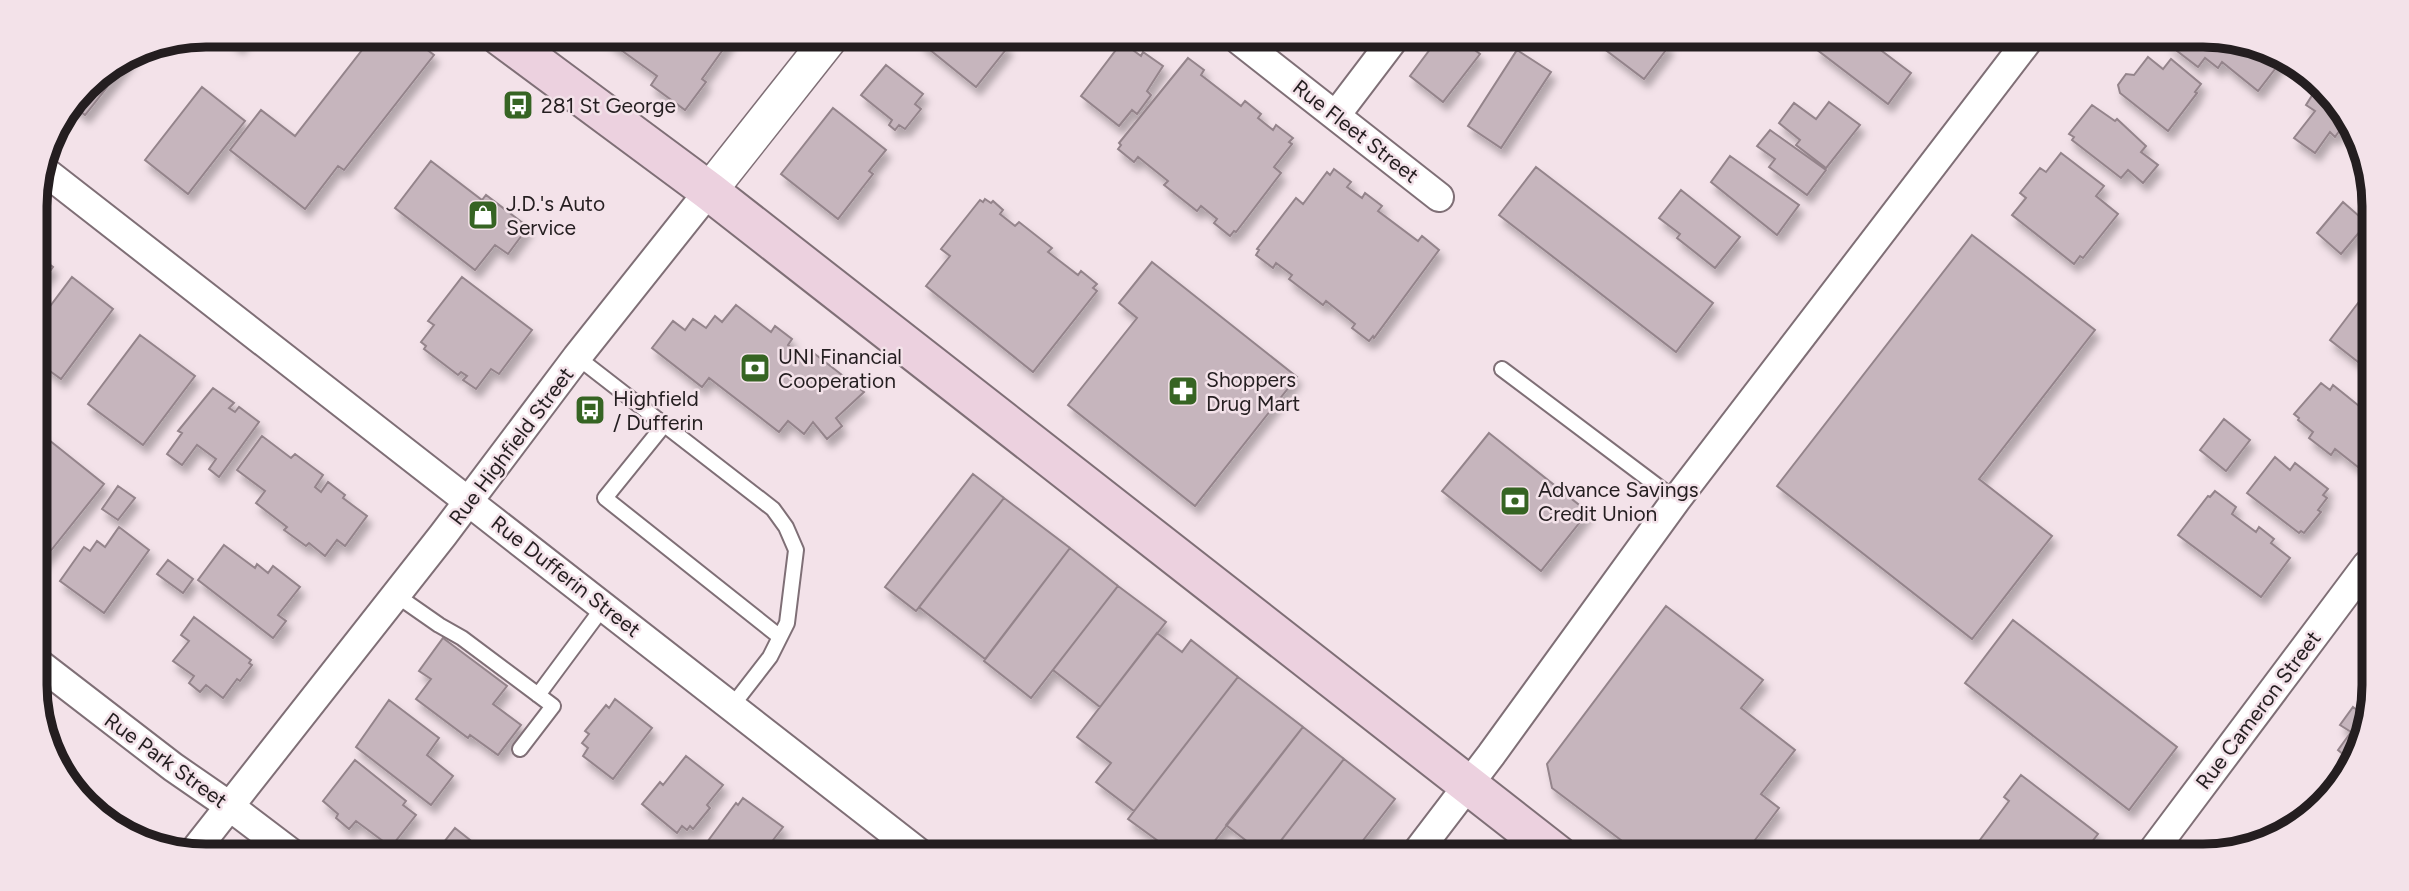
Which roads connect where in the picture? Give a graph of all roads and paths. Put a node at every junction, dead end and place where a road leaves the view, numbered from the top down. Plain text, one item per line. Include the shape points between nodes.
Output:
1 (515, 47) edge
2 (823, 47) edge
3 (1248, 47) edge
4 (1388, 47) edge
5 (2023, 47) edge
6 (1336, 115) junction
7 (51, 175) edge
8 (709, 191) junction
9 (1439, 197) dead end
10 (577, 357) junction
11 (1502, 369) dead end
12 (664, 425) junction
13 (1676, 500) junction
14 (470, 501) junction
15 (2362, 572) edge
16 (396, 595) junction
17 (604, 606) junction
18 (780, 637) junction
19 (47, 670) edge
20 (538, 695) junction
21 (732, 706) junction
22 (520, 749) dead end
23 (1469, 784) junction
24 (228, 805) junction
25 (200, 843) edge
26 (1424, 843) edge
27 (1543, 843) edge
28 (2159, 843) edge
29 (279, 844) edge
30 (907, 844) edge

1 - 8 main road
2 - 8 street, Rue Highfield Street
3 - 6 street, Rue Fleet Street
4 - 6 street
5 - 13 street
6 - 9 street, Rue Fleet Street
7 - 14 street, Rue Dufferin Street
8 - 10 street, Rue Highfield Street
8 - 23 main road
10 - 12 lane
10 - 14 street, Rue Highfield Street
11 - 13 lane
12 - 18 lane via 773,509 786,527 796,550 787,623
12 - 18 lane via 605,498
13 - 23 street
14 - 16 street, Rue Highfield Street
14 - 17 street, Rue Dufferin Street
15 - 28 street, Rue Cameron Street
16 - 20 lane
16 - 24 street, Rue Highfield Street
17 - 20 lane
17 - 21 street, Rue Dufferin Street
18 - 21 lane
19 - 24 street, Rue Park Street
20 - 22 lane via 553,706
21 - 30 street, Rue Dufferin Street
23 - 26 street
23 - 27 main road
24 - 25 street, Rue Highfield Street
24 - 29 street, Rue Park Street

